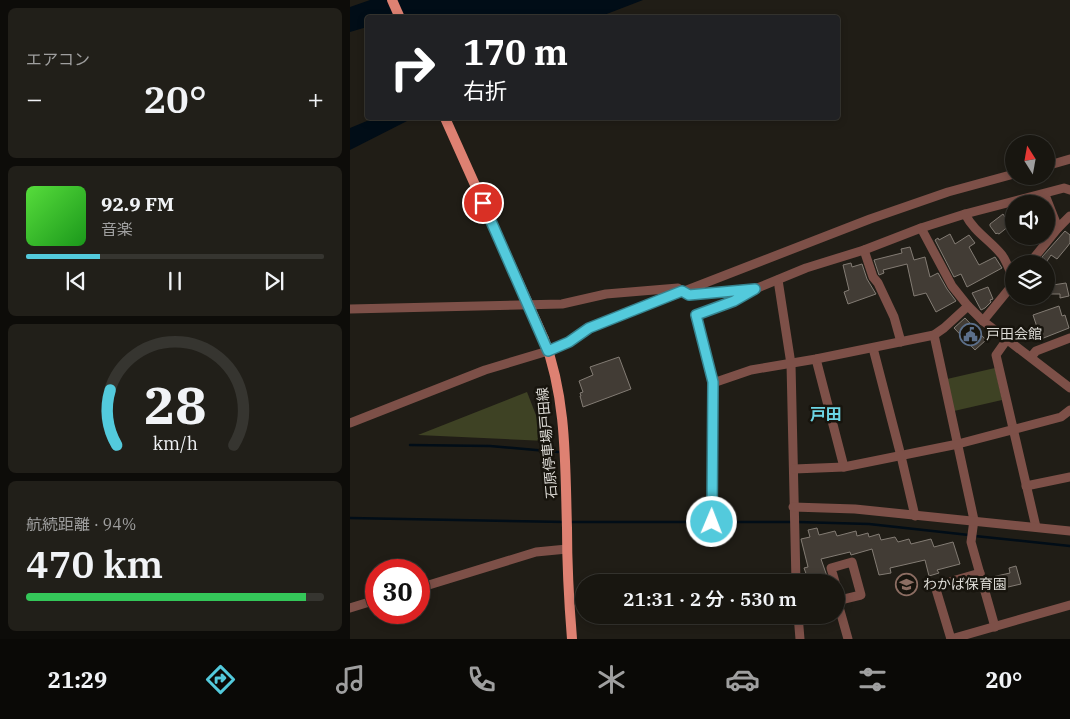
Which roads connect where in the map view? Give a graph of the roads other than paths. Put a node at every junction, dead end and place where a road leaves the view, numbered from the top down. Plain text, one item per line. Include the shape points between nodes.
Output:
1 (392, 0) edge
2 (399, 15) edge
3 (446, 120) edge
4 (1070, 159) edge
5 (1055, 163) edge
6 (1005, 176) edge
7 (1070, 190) edge
8 (1045, 195) edge
9 (1005, 204) edge
10 (965, 214) junction
11 (1070, 216) edge
12 (1055, 220) edge
13 (920, 228) junction
14 (1058, 228) junction
15 (864, 250) junction
16 (1036, 255) edge
17 (1005, 260) edge
18 (778, 280) junction
19 (755, 289) junction
20 (682, 291) junction
21 (1005, 293) edge
22 (968, 306) junction
23 (350, 309) edge
24 (983, 321) junction
25 (934, 335) junction
26 (1008, 338) junction
27 (1070, 338) edge
28 (900, 342) junction
29 (873, 348) junction
30 (548, 351) junction
31 (1031, 357) junction
32 (816, 359) junction
33 (791, 364) junction
34 (713, 382) junction
35 (1070, 388) edge
36 (1070, 410) edge
37 (350, 423) edge
38 (1013, 430) junction
39 (958, 444) junction
40 (901, 456) junction
41 (844, 467) junction
42 (794, 469) junction
43 (1070, 478) edge
44 (1026, 486) junction
45 (793, 510) junction
46 (915, 516) junction
47 (712, 522) dead end
48 (974, 523) junction
49 (1036, 527) junction
50 (1070, 531) edge
51 (567, 549) junction
52 (980, 573) junction
53 (796, 574) edge
54 (833, 574) edge
55 (430, 585) edge
56 (845, 601) edge
57 (365, 603) edge
58 (1070, 605) edge
59 (350, 608) edge
60 (799, 624) edge
61 (844, 624) edge
62 (995, 626) junction
63 (572, 639) edge
64 (800, 639) edge
65 (848, 639) edge
66 (951, 639) edge

1 - 2 main road
3 - 30 main road, 石原停車場戸田線, bridge
4 - 5 street
6 - 20 street via 870,219
7 - 8 street via 1064,188
9 - 10 street
10 - 13 street
10 - 17 street via 971,227
11 - 14 street
12 - 14 street
13 - 15 street
13 - 22 street via 952,286
14 - 16 street
15 - 18 street
15 - 28 street via 873,278 894,317
18 - 19 street
18 - 33 street
19 - 20 street via 689,295
19 - 34 street via 734,301 696,315
20 - 23 street via 678,288 606,294 562,304
20 - 30 street via 589,328
21 - 24 street
22 - 24 street
22 - 25 street
24 - 26 street
25 - 28 street
25 - 39 street
26 - 31 street
26 - 38 street via 996,354
27 - 31 street via 1036,351
28 - 29 street
29 - 32 street
29 - 40 street
30 - 37 street via 485,370
30 - 51 main road, 石原停車場戸田線 via 561,412
31 - 35 street
32 - 33 street
32 - 41 street
33 - 34 street via 751,370
33 - 42 street
34 - 47 street
36 - 38 street via 1061,417
38 - 39 street
38 - 44 street
39 - 40 street
39 - 48 street
40 - 41 street
40 - 46 street
41 - 42 street
42 - 45 street
43 - 44 street
44 - 49 street
45 - 46 street via 855,509
45 - 53 street
46 - 48 street
48 - 49 street
48 - 52 street via 972,538
49 - 50 street
51 - 55 street via 536,552
51 - 63 main road, 石原停車場戸田線
52 - 62 street
52 - 66 street via 936,586
54 - 56 street via 831,568 852,562 861,595
57 - 59 street
58 - 62 street
60 - 64 street
61 - 65 street
62 - 66 street

